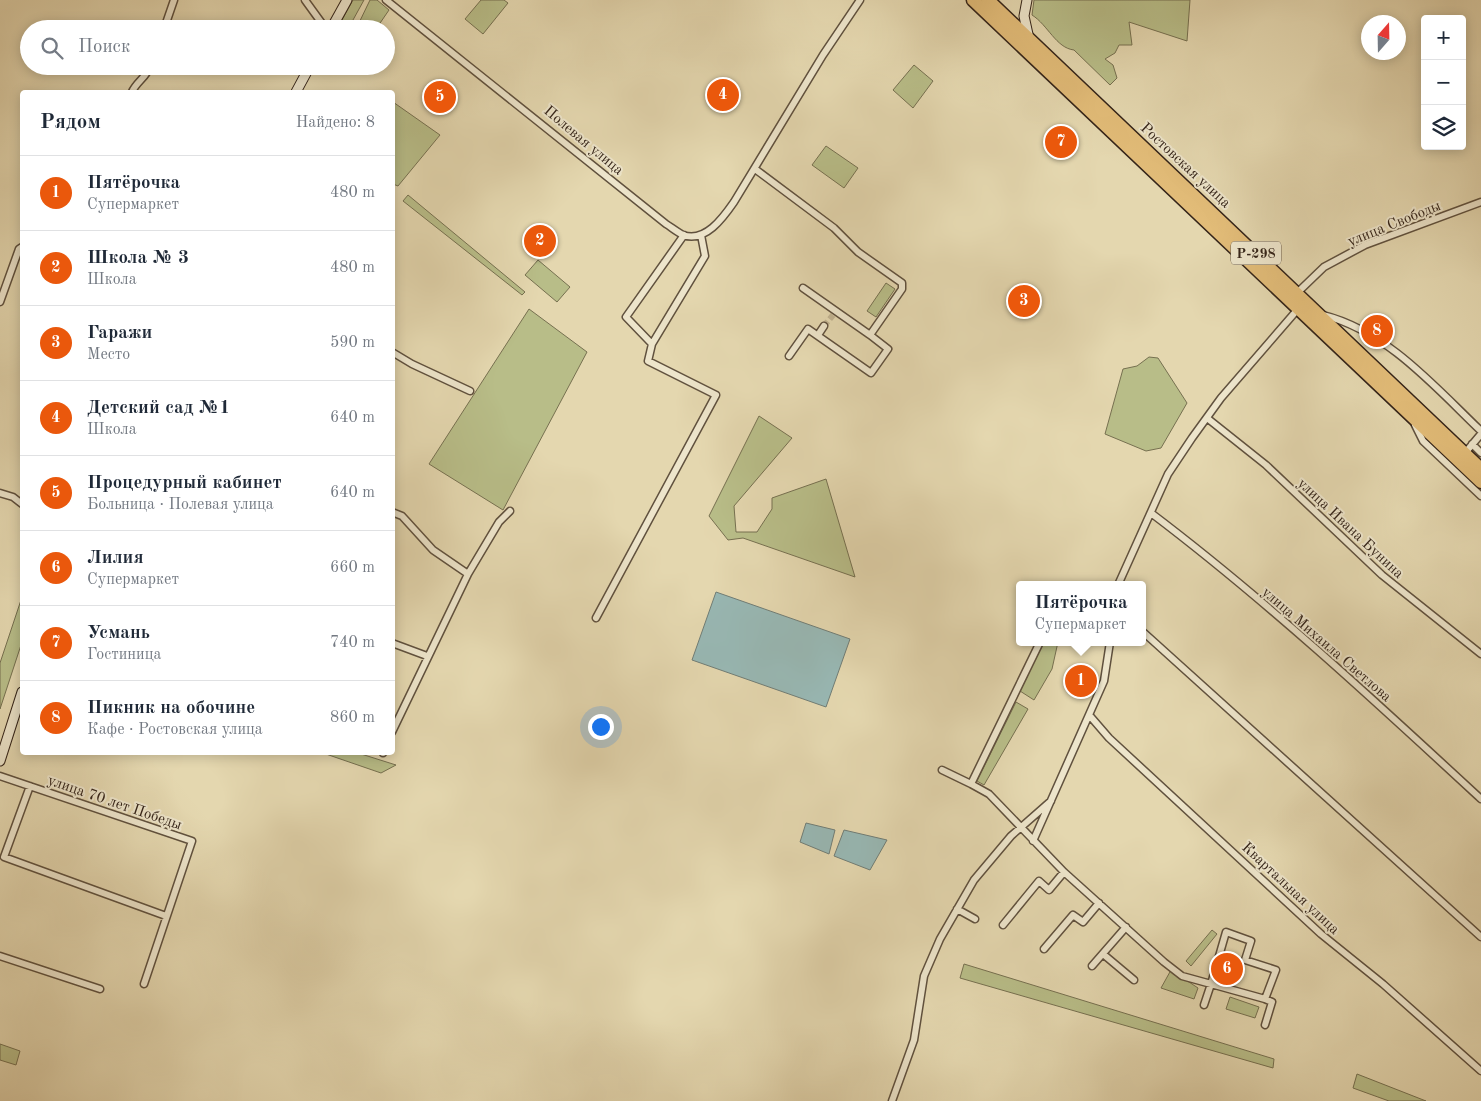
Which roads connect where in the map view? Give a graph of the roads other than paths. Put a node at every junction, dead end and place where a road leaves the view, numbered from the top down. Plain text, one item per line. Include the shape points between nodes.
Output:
1 (174, 0) edge
2 (305, 0) edge
3 (347, 0) edge
4 (386, 0) edge
5 (860, 0) edge
6 (973, 0) edge
7 (988, 0) edge
8 (1027, 0) edge
9 (167, 20) edge
10 (319, 20) edge
11 (336, 20) edge
12 (1029, 39) junction
13 (147, 75) edge
14 (305, 75) edge
15 (133, 90) edge
16 (297, 90) edge
17 (755, 169) junction
18 (1481, 202) edge
19 (684, 235) junction
20 (701, 235) junction
21 (20, 249) edge
22 (803, 288) dead end
23 (1297, 293) junction
24 (0, 302) edge
25 (1299, 308) junction
26 (1320, 314) junction
27 (824, 326) tunnel mouth
28 (818, 335) junction
29 (870, 336) junction
30 (652, 344) junction
31 (395, 354) edge
32 (789, 356) dead end
33 (470, 390) dead end
34 (1408, 413) junction
35 (1207, 418) junction
36 (1481, 433) edge
37 (1469, 449) junction
38 (1481, 453) edge
39 (1481, 469) edge
40 (1481, 482) edge
41 (0, 493) edge
42 (1481, 496) edge
43 (20, 502) edge
44 (510, 511) dead end
45 (395, 513) edge
46 (1151, 513) junction
47 (468, 574) junction
48 (1119, 581) edge
49 (596, 618) dead end
50 (1146, 636) edge
51 (395, 644) edge
52 (1038, 646) edge
53 (1109, 646) edge
54 (1481, 654) edge
55 (427, 656) junction
56 (20, 698) edge
57 (1090, 716) junction
58 (395, 725) edge
59 (0, 761) edge
60 (942, 770) dead end
61 (0, 776) edge
62 (971, 784) junction
63 (30, 786) junction
64 (1481, 799) edge
65 (1051, 801) junction
66 (1022, 827) junction
67 (1033, 841) junction
68 (1064, 872) junction
69 (1099, 902) junction
70 (957, 909) junction
71 (166, 916) junction
72 (975, 919) dead end
73 (1003, 925) dead end
74 (1126, 927) junction
75 (1481, 937) edge
76 (1044, 950) dead end
77 (1103, 954) junction
78 (0, 956) edge
79 (1092, 966) dead end
80 (1134, 980) dead end
81 (144, 984) dead end
82 (1211, 984) junction
83 (100, 989) dead end
84 (1265, 999) junction
85 (1204, 1005) dead end
86 (1265, 1026) dead end
87 (1481, 1071) edge
88 (892, 1101) edge

1 - 9 street
2 - 10 street
3 - 11 main road
4 - 19 street, Полевая улица via 628,195
5 - 17 street
6 - 25 highway, Ростовская улица / Р-298
7 - 12 highway, Р-298
8 - 12 main road via 1024,16
12 - 23 highway, Ростовская улица / Р-298
13 - 15 street
14 - 16 main road
17 - 20 street via 720,221
17 - 29 street via 902,283 902,288
18 - 23 street, улица Свободы via 1365,245 1324,268
19 - 20 street
19 - 30 street via 626,317
20 - 30 street via 705,256
21 - 24 street
22 - 29 street
23 - 26 highway, Ростовская улица / Р-298
25 - 34 highway, Ростовская улица / Р-298
25 - 35 street
26 - 36 street, Ростовская улица via 1357,328 1406,359
26 - 37 highway, Ростовская улица / Р-298
27 - 28 street
28 - 29 street via 871,373 888,349
28 - 32 street via 808,329
30 - 49 street via 648,361 716,395
31 - 33 street
34 - 40 highway, Ростовская улица / Р-298
34 - 42 street via 1423,441
35 - 46 street via 1168,474
35 - 54 street, улица Ивана Бунина via 1266,465 1382,576
36 - 37 street
37 - 38 street
37 - 39 highway, Ростовская улица / Р-298
41 - 43 street
44 - 47 street via 499,522
45 - 47 street via 402,516 434,550
46 - 48 street
46 - 64 street, улица Михаила Светлова via 1191,543 1384,709
47 - 55 street
50 - 75 street
51 - 55 street
52 - 62 street
53 - 57 street via 1104,681
55 - 58 street
56 - 59 main road
57 - 65 street
57 - 87 street, Квартальная улица via 1109,738 1321,934
60 - 62 street
61 - 63 street, улица 70 лет Победы
62 - 66 street via 989,794
63 - 71 street via 4,857
63 - 71 street, улица 70 лет Победы via 192,841
65 - 66 street
65 - 67 street
66 - 67 street
66 - 70 street via 974,880
67 - 68 street
68 - 69 street
68 - 73 street via 1049,890 1039,881
69 - 74 street
69 - 76 street via 1083,922 1073,915
70 - 72 street
70 - 88 street via 924,976 914,1040
71 - 81 street, улица 70 лет Победы
74 - 77 street
74 - 82 street via 1182,976
77 - 79 street
77 - 80 street
78 - 83 street
82 - 84 street
82 - 84 street via 1226,932 1251,941 1246,960 1276,970
82 - 85 street
84 - 86 street via 1272,1002

